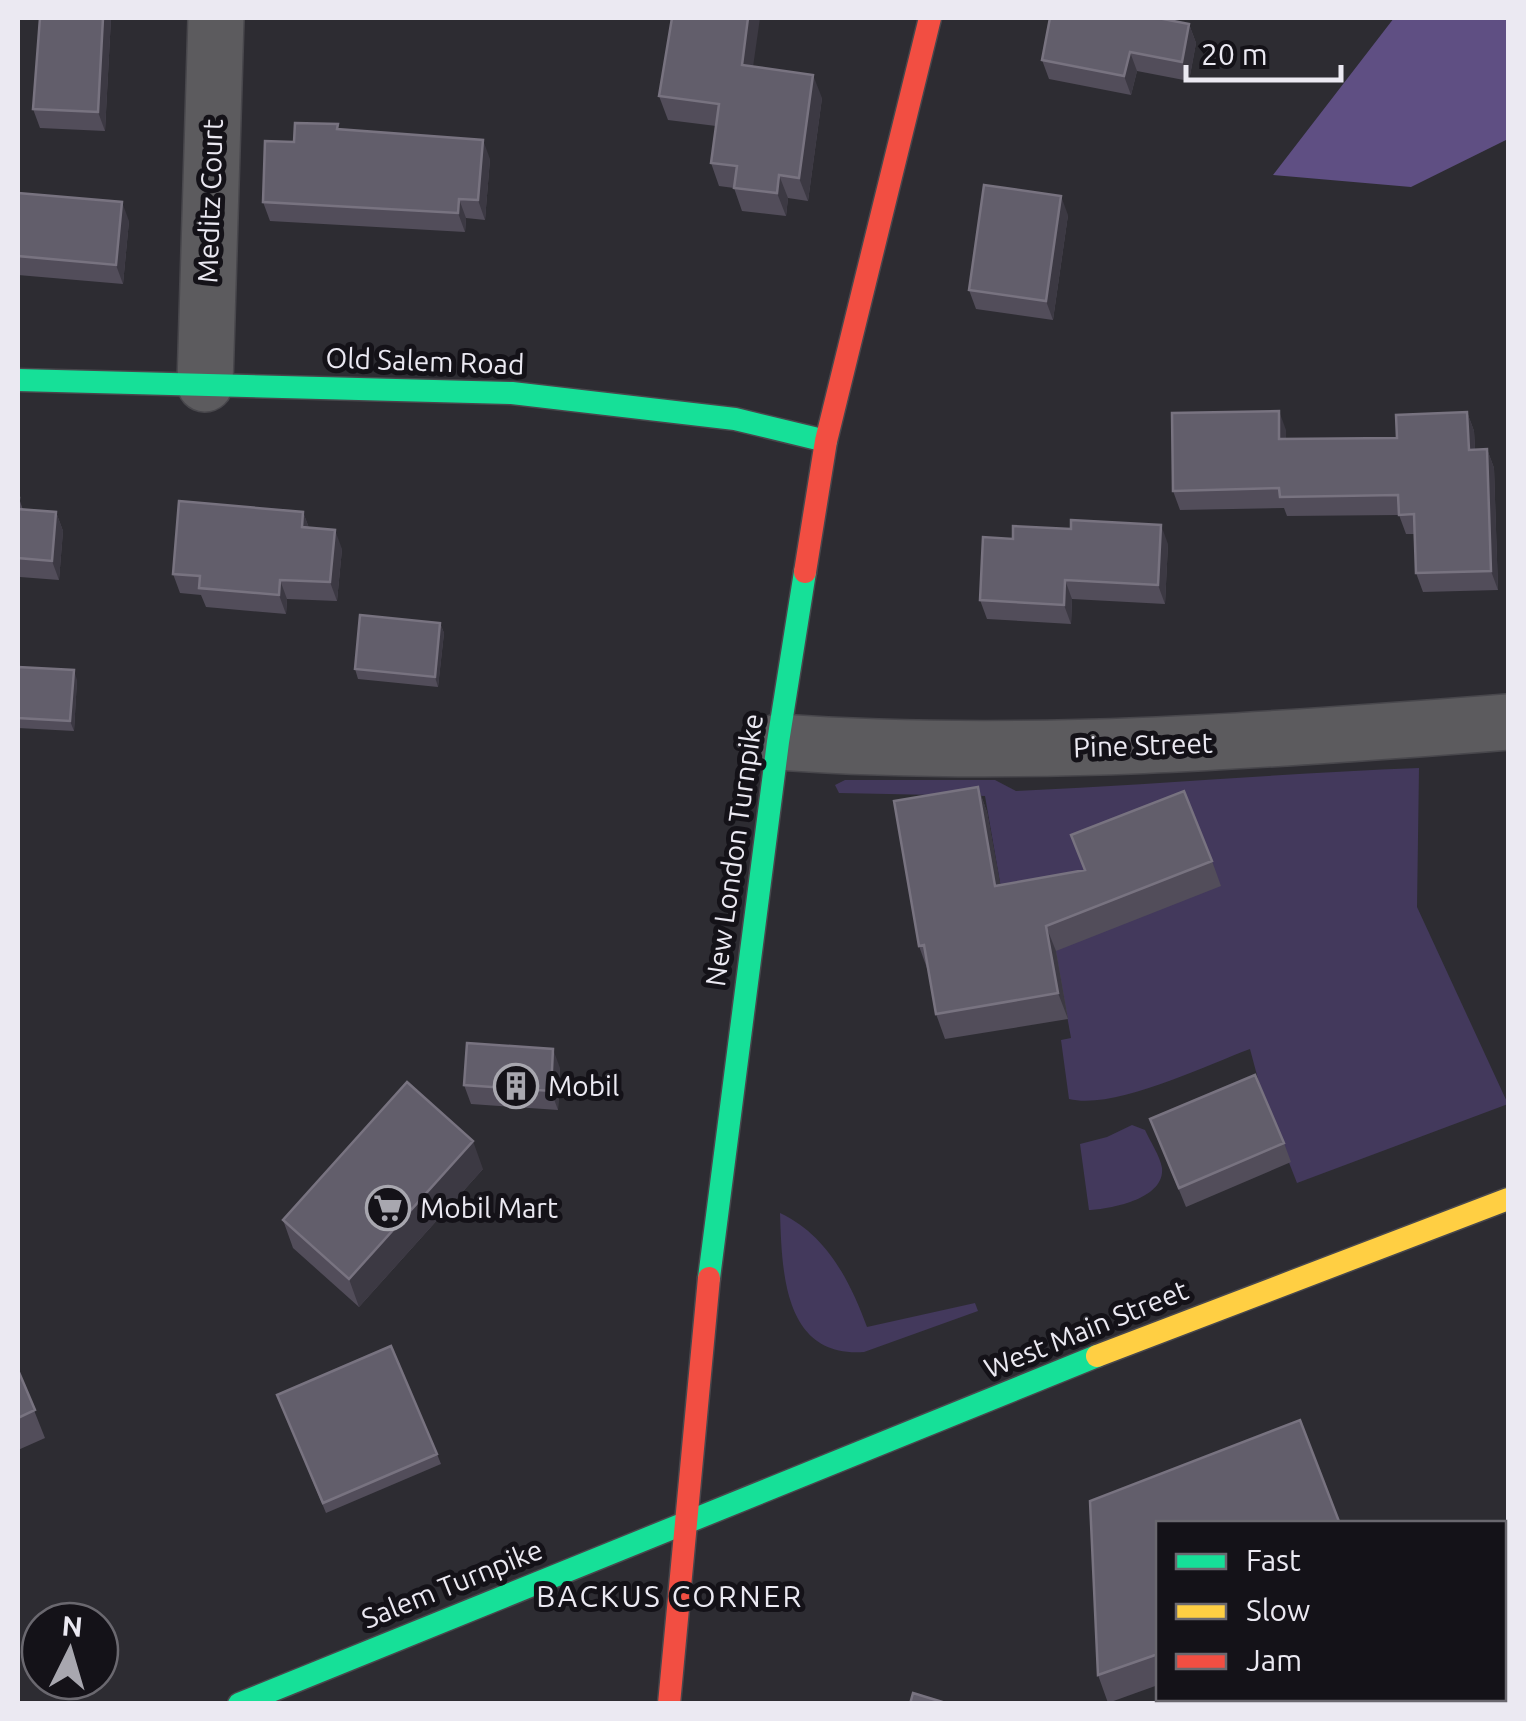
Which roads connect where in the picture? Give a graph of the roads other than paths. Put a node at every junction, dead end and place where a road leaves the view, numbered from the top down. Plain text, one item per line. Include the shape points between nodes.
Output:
1 (216, 18) edge
2 (930, 18) edge
3 (18, 380) edge
4 (204, 384) junction
5 (826, 441) junction
6 (1508, 722) edge
7 (778, 742) junction
8 (1508, 1199) edge
9 (688, 1521) junction
10 (239, 1704) edge
11 (670, 1704) edge

1 - 4 street, Meditz Court
2 - 5 main road, New London Turnpike
3 - 4 main road, Old Salem Road
4 - 5 main road, Old Salem Road via 512,392 735,419
5 - 7 main road, New London Turnpike
6 - 7 street, Pine Street via 1121,749
7 - 9 main road, New London Turnpike via 705,1306
8 - 9 main road, West Main Street
9 - 10 main road, Salem Turnpike
9 - 11 main road, New London Turnpike

